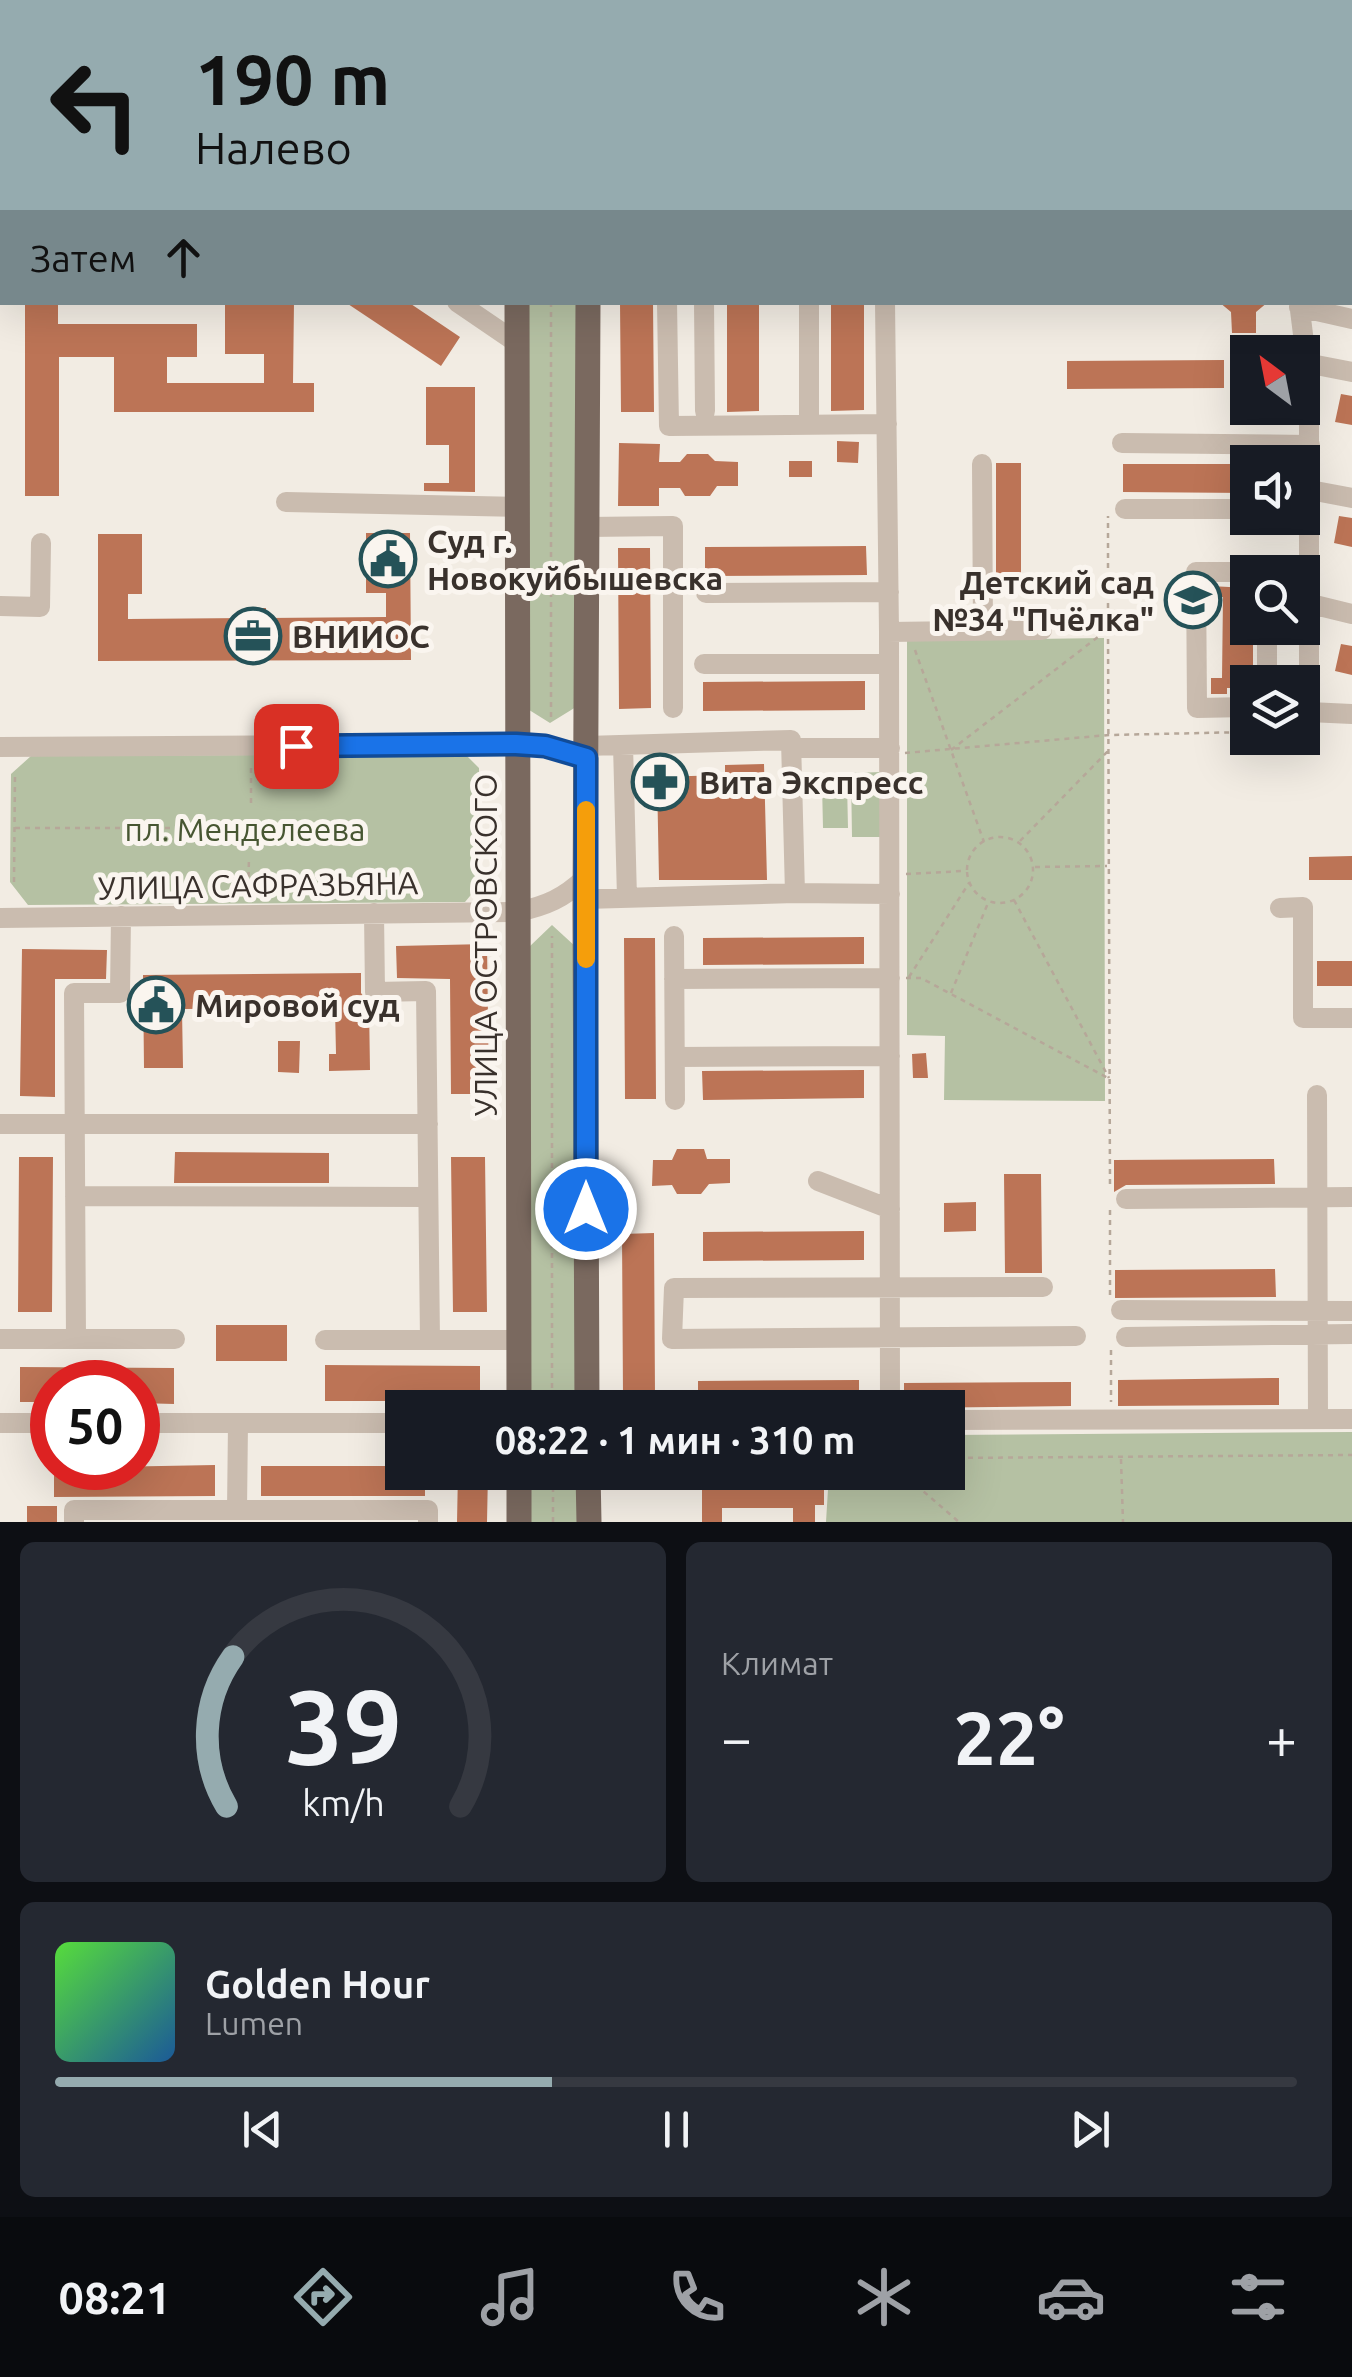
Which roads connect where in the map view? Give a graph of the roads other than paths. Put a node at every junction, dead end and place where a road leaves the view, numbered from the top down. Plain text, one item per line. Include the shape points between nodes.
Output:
1 (461, 305) edge
2 (517, 305) edge
3 (588, 305) edge
4 (667, 305) edge
5 (704, 305) edge
6 (808, 305) edge
7 (885, 305) edge
8 (1299, 305) edge
9 (1352, 319) edge
10 (1303, 335) edge
11 (518, 343) junction
12 (1320, 366) edge
13 (1352, 372) edge
14 (705, 411) dead end
15 (887, 424) junction
16 (809, 425) junction
17 (1309, 425) edge
18 (1122, 443) dead end
19 (1310, 444) joint
20 (982, 464) dead end
21 (1352, 498) edge
22 (286, 502) dead end
23 (1320, 502) edge
24 (517, 507) junction
25 (1116, 508) road end
26 (1230, 510) edge
27 (587, 527) junction
28 (41, 544) dead end
29 (1230, 572) edge
30 (889, 592) junction
31 (706, 594) dead end
32 (0, 606) edge
33 (1320, 606) edge
34 (1352, 614) edge
35 (1042, 630) road end
36 (983, 631) junction
37 (899, 632) junction
38 (1310, 645) edge
39 (704, 664) dead end
40 (889, 664) junction
41 (1230, 707) edge
42 (673, 708) dead end
43 (1352, 714) edge
44 (516, 744) junction
45 (622, 745) junction
46 (0, 747) edge
47 (791, 748) junction
48 (889, 751) junction
49 (586, 752) junction
50 (890, 884) junction
51 (585, 888) junction
52 (795, 893) junction
53 (626, 898) junction
54 (1280, 908) dead end
55 (517, 912) junction
56 (374, 913) junction
57 (121, 916) junction
58 (0, 918) edge
59 (674, 936) dead end
60 (899, 978) junction
61 (674, 980) junction
62 (1352, 1018) edge
63 (890, 1056) junction
64 (675, 1057) junction
65 (1317, 1095) dead end
66 (675, 1100) dead end
67 (0, 1124) edge
68 (75, 1124) junction
69 (428, 1124) junction
70 (818, 1181) dead end
71 (75, 1196) junction
72 (428, 1197) junction
73 (1352, 1197) edge
74 (1318, 1198) junction
75 (1115, 1202) road end
76 (890, 1209) junction
77 (890, 1286) junction
78 (1043, 1288) dead end
79 (1116, 1309) road end
80 (1318, 1310) junction
81 (1352, 1311) edge
82 (1352, 1334) edge
83 (1318, 1335) junction
84 (1076, 1336) dead end
85 (890, 1338) junction
86 (0, 1339) edge
87 (76, 1339) junction
88 (174, 1339) dead end
89 (325, 1340) dead end
90 (430, 1340) junction
91 (519, 1340) junction
92 (1118, 1341) road end
93 (520, 1390) edge
94 (588, 1390) edge
95 (890, 1390) edge
96 (1318, 1418) junction
97 (1352, 1419) edge
98 (965, 1420) edge
99 (385, 1422) edge
100 (30, 1423) edge
101 (160, 1423) edge
102 (238, 1423) junction
103 (0, 1424) edge
104 (519, 1490) edge
105 (588, 1490) edge
106 (237, 1510) junction
107 (74, 1522) edge
108 (428, 1522) edge
109 (519, 1522) edge
110 (589, 1522) edge

1 - 11 street
2 - 11 main road, УЛИЦА ОСТРОВСКОГО
3 - 27 main road
4 - 16 street via 668,426
5 - 14 street
6 - 16 street
7 - 15 street
8 - 9 street
8 - 10 street
11 - 24 main road, УЛИЦА ОСТРОВСКОГО
12 - 13 street
15 - 16 street
15 - 30 street
17 - 19 street
18 - 19 street
20 - 36 street
21 - 23 street
22 - 24 street
24 - 44 main road, УЛИЦА ОСТРОВСКОГО
25 - 26 street
27 - 42 street via 673,526
27 - 49 main road
28 - 32 street via 40,606
29 - 41 street via 1196,572 1197,708
30 - 31 street
30 - 37 street
33 - 34 street
35 - 36 street
36 - 37 street
37 - 40 street
38 - 43 street via 1309,712
39 - 40 street
40 - 48 street
44 - 46 street
44 - 49 street
44 - 55 main road, УЛИЦА ОСТРОВСКОГО
45 - 47 street via 791,740
45 - 49 street
45 - 53 street
47 - 48 street
47 - 52 street
48 - 50 street
49 - 51 main road
50 - 52 street
50 - 60 street
51 - 53 street
51 - 55 street, УЛИЦА САФРАЗЬЯНА
51 - 94 main road
52 - 53 street
54 - 62 street via 1303,907 1303,1018
55 - 56 street, УЛИЦА САФРАЗЬЯНА
55 - 91 main road, УЛИЦА ОСТРОВСКОГО
56 - 57 street, УЛИЦА САФРАЗЬЯНА
56 - 69 street via 375,992 426,991
57 - 58 street, УЛИЦА САФРАЗЬЯНА
57 - 68 street via 120,994 74,993
59 - 61 street
60 - 61 street
60 - 63 street
61 - 64 street
63 - 64 street
63 - 76 street
64 - 66 street
65 - 74 street
67 - 68 street
68 - 69 street
68 - 71 street
69 - 72 street
70 - 76 street
71 - 72 street
71 - 87 street
72 - 90 street
73 - 74 street
74 - 75 street
74 - 80 street
76 - 77 street
77 - 78 street
77 - 85 street
77 - 85 street via 674,1288 672,1340
79 - 80 street
80 - 81 street
80 - 83 street
82 - 83 street
83 - 92 street
83 - 96 street
84 - 85 street
85 - 95 street
86 - 87 street
87 - 88 street
89 - 90 street
90 - 91 street
91 - 93 main road, УЛИЦА ОСТРОВСКОГО
96 - 97 street
96 - 98 street
99 - 102 street
100 - 103 street
101 - 102 street
102 - 106 street
104 - 109 main road
105 - 110 main road
106 - 107 street via 74,1510
106 - 108 street via 428,1510

